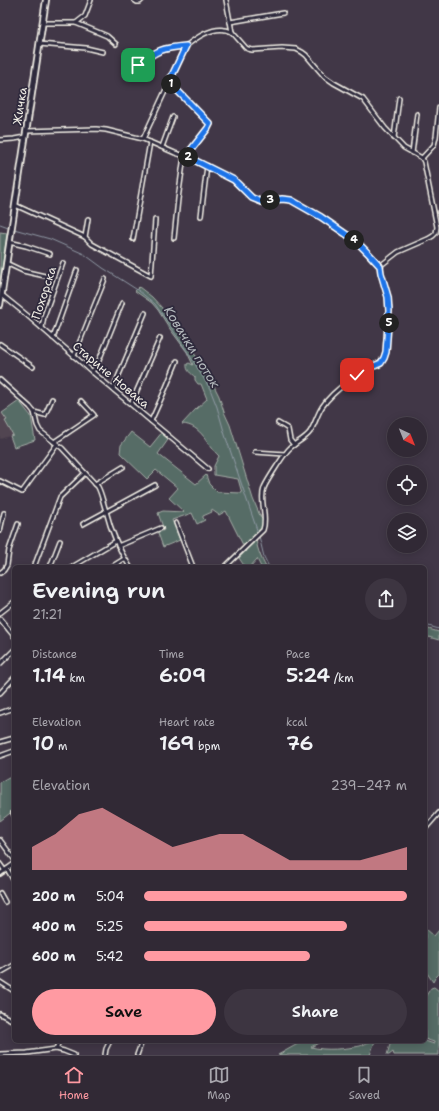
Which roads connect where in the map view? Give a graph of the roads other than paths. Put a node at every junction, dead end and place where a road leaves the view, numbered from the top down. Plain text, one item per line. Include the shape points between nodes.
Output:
1 (46, 0) edge
2 (91, 0) edge
3 (134, 0) edge
4 (142, 0) edge
5 (226, 0) edge
6 (283, 13) dead end
7 (230, 22) junction
8 (43, 23) junction
9 (76, 23) junction
10 (232, 32) junction
11 (39, 44) junction
12 (116, 44) dead end
13 (186, 46) junction
14 (103, 52) dead end
15 (138, 65) dead end
16 (169, 82) junction
17 (399, 98) dead end
18 (439, 108) edge
19 (417, 114) dead end
20 (173, 117) dead end
21 (26, 132) junction
22 (26, 137) junction
23 (394, 138) junction
24 (143, 139) junction
25 (0, 140) edge
26 (150, 142) junction
27 (162, 147) junction
28 (412, 153) junction
29 (186, 157) junction
30 (422, 158) junction
31 (207, 166) junction
32 (15, 205) junction
33 (201, 216) dead end
34 (88, 219) dead end
35 (155, 220) dead end
36 (434, 236) junction
37 (439, 236) edge
38 (85, 237) junction
39 (174, 238) dead end
40 (133, 239) dead end
41 (9, 242) junction
42 (50, 254) dead end
43 (6, 263) junction
44 (63, 263) dead end
45 (380, 266) junction
46 (77, 270) dead end
47 (45, 276) dead end
48 (105, 279) dead end
49 (1, 294) edge
50 (122, 303) dead end
51 (0, 305) edge
52 (145, 313) dead end
53 (42, 328) junction
54 (53, 338) junction
55 (160, 338) dead end
56 (0, 344) edge
57 (74, 356) junction
58 (176, 361) dead end
59 (32, 367) dead end
60 (92, 372) junction
61 (0, 380) edge
62 (113, 389) junction
63 (52, 399) dead end
64 (81, 401) dead end
65 (131, 404) junction
66 (34, 412) junction
67 (151, 421) junction
68 (278, 423) dead end
69 (55, 443) junction
70 (294, 445) junction
71 (255, 452) dead end
72 (285, 454) junction
73 (123, 467) dead end
74 (208, 469) dead end
75 (85, 473) junction
76 (0, 481) edge
77 (95, 484) junction
78 (155, 485) dead end
79 (106, 511) junction
80 (4, 513) dead end
81 (176, 523) dead end
82 (18, 524) dead end
83 (82, 524) dead end
84 (162, 528) dead end
85 (0, 531) edge
86 (60, 541) dead end
87 (116, 541) junction
88 (118, 546) junction
89 (124, 559) junction
90 (35, 565) edge
91 (51, 565) edge
92 (75, 565) edge
93 (114, 565) edge
94 (128, 565) edge
95 (192, 565) edge
96 (227, 565) edge
97 (0, 573) edge
98 (12, 604) edge
99 (0, 613) edge
100 (0, 619) edge
101 (12, 634) edge
102 (12, 652) edge
103 (0, 664) edge
104 (12, 680) edge
105 (0, 693) edge
106 (12, 709) edge
107 (0, 713) edge
108 (12, 739) edge
109 (0, 742) edge
110 (12, 752) edge
111 (0, 756) edge
112 (439, 813) edge
113 (427, 827) edge
114 (0, 840) edge
115 (12, 856) edge
116 (0, 864) edge
117 (12, 866) edge
118 (6, 870) junction
119 (0, 874) edge
120 (12, 878) edge
121 (0, 892) edge
122 (6, 902) dead end
123 (12, 966) edge
124 (0, 973) edge
125 (0, 982) edge
126 (12, 990) edge
127 (0, 1014) edge
128 (12, 1020) edge
129 (59, 1043) edge
130 (109, 1043) edge
131 (141, 1043) edge
132 (56, 1049) junction
133 (0, 1054) edge
134 (16, 1054) edge
135 (74, 1055) edge
136 (105, 1055) edge
137 (137, 1055) edge

1 - 8 main road, Жичка
2 - 9 street via 85,16
3 - 4 street
5 - 7 street
6 - 7 street
7 - 10 street
8 - 9 street
8 - 11 main road, Жичка
9 - 12 street via 107,36
10 - 13 street via 221,29 210,32
10 - 23 street via 248,49 282,48 302,52 324,76 363,99
11 - 14 street
11 - 21 main road, Жичка
13 - 15 street via 162,49
13 - 16 street
16 - 24 street
16 - 29 street via 210,124
17 - 23 street
18 - 30 street via 434,145
19 - 28 street
20 - 27 street
21 - 22 main road, Жичка
21 - 24 street via 96,129
22 - 25 street
22 - 32 main road, Жичка
23 - 28 street
24 - 26 street
26 - 27 street
26 - 40 street
27 - 29 street
28 - 30 street
29 - 31 street
29 - 39 street
30 - 36 street via 437,227
31 - 33 street
31 - 45 street via 234,180 252,198 262,202 291,200 321,217 356,241
32 - 38 street
32 - 41 main road, Жичка
34 - 38 street
35 - 38 street via 151,276 92,244
36 - 37 street
36 - 45 street via 398,252
41 - 42 street
41 - 43 main road, Жичка
43 - 47 street
43 - 49 main road, Жичка
44 - 53 street, Похорска
45 - 70 street via 389,311 384,358 380,364 357,375 328,399 309,433
46 - 54 street
48 - 57 street
49 - 51 main road, Жичка
49 - 53 street, Старине Новака
50 - 60 street
52 - 62 street
53 - 54 street, Старине Новака
54 - 57 street, Старине Новака
55 - 65 street
56 - 59 street
57 - 60 street, Старине Новака
58 - 67 street
60 - 62 street, Старине Новака
61 - 66 street
62 - 65 street, Старине Новака
63 - 66 street via 45,415
64 - 69 street via 94,415
65 - 67 street, Старине Новака
66 - 69 street via 38,428
67 - 74 street, Старине Новака
68 - 70 street via 288,429
69 - 75 street
69 - 76 street via 22,492
70 - 72 street
71 - 72 street
72 - 96 street via 264,488 265,525 262,532
73 - 77 street
75 - 77 street
75 - 90 street via 60,497
77 - 79 street via 102,494
78 - 79 street
79 - 83 street
79 - 87 street
80 - 85 street
81 - 95 street
82 - 97 street via 7,565
84 - 88 street
86 - 91 street
87 - 88 street
87 - 92 street
88 - 89 street
89 - 93 street
89 - 94 street
98 - 99 street
100 - 101 street
102 - 103 street
104 - 105 street
106 - 107 street
108 - 109 street
110 - 111 street
112 - 113 street
114 - 115 street
116 - 118 street
117 - 118 street
118 - 119 street
118 - 120 street
121 - 122 street
123 - 124 street
125 - 126 street
127 - 128 street
129 - 132 street
130 - 136 street
131 - 137 street
132 - 134 street
132 - 135 street
133 - 134 street

